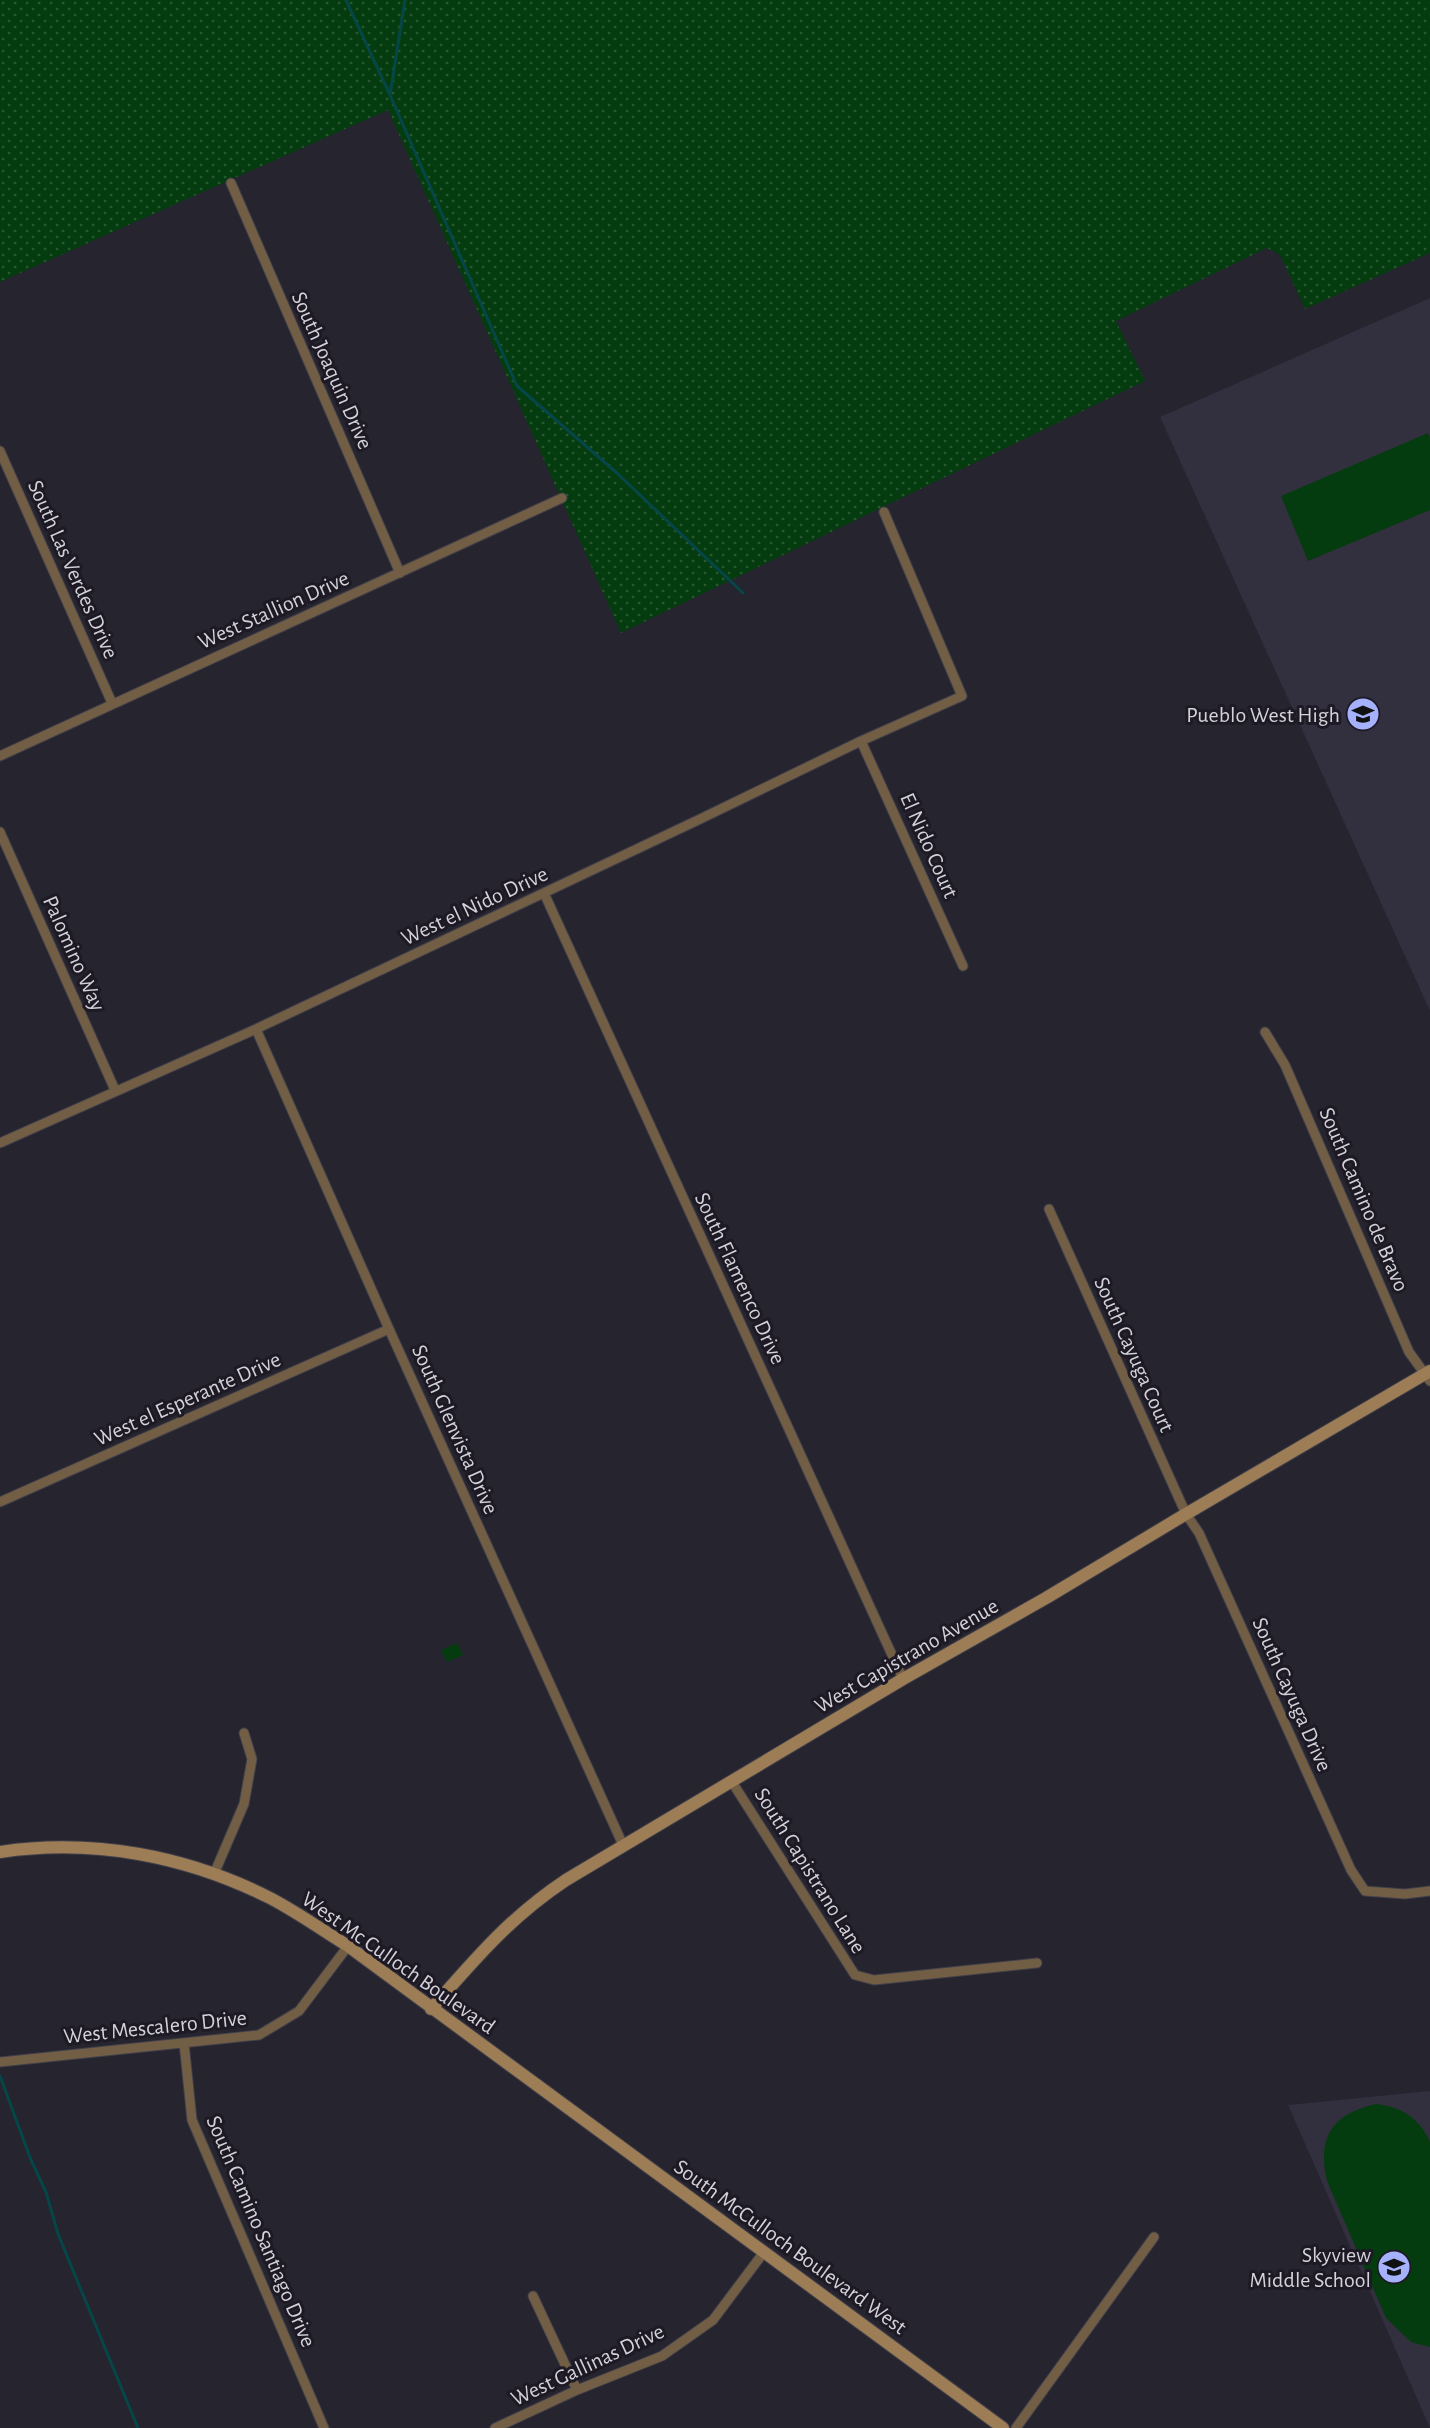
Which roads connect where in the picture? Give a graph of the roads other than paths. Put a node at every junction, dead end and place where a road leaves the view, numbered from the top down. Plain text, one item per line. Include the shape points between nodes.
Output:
1 (231, 183) dead end
2 (0, 451) edge
3 (562, 498) dead end
4 (884, 512) dead end
5 (400, 573) junction
6 (112, 703) junction
7 (861, 741) junction
8 (0, 756) edge
9 (0, 832) edge
10 (544, 893) junction
11 (963, 966) dead end
12 (256, 1029) junction
13 (1265, 1032) dead end
14 (115, 1090) junction
15 (0, 1143) edge
16 (1049, 1209) dead end
17 (389, 1329) junction
18 (1429, 1375) edge
19 (0, 1502) edge
20 (1186, 1514) junction
21 (903, 1678) junction
22 (244, 1733) dead end
23 (732, 1782) junction
24 (623, 1845) junction
25 (0, 1851) edge
26 (214, 1874) junction
27 (1430, 1891) edge
28 (348, 1946) junction
29 (1037, 1963) dead end
30 (431, 2009) junction
31 (184, 2043) junction
32 (0, 2062) edge
33 (553, 2099) joint
34 (1154, 2237) dead end
35 (764, 2252) junction
36 (533, 2296) dead end
37 (577, 2390) junction
38 (324, 2428) edge
39 (495, 2428) edge
40 (1003, 2428) edge
41 (1016, 2428) edge

1 - 5 street, South Joaquin Drive
2 - 6 street, South Las Verdes Drive
3 - 5 street, West Stallion Drive
4 - 7 street, West el Nido Drive via 962,696
5 - 6 street, West Stallion Drive
6 - 8 street, West Stallion Drive
7 - 10 street, West el Nido Drive
7 - 11 street, El Nido Court
9 - 14 street, Palomino Way
10 - 12 street, West el Nido Drive
10 - 21 street, South Flamenco Drive
12 - 14 street, West el Nido Drive
12 - 17 street, South Glenvista Drive
13 - 18 street, South Camino de Bravo via 1285,1065 1409,1352
14 - 15 street, West el Nido Drive
16 - 20 street, South Cayuga Court
17 - 19 street, West el Esperante Drive
17 - 24 street, South Glenvista Drive
18 - 20 street, West Capistrano Avenue
20 - 21 street, West Capistrano Avenue
20 - 27 street, South Cayuga Drive via 1199,1533 1351,1870 1365,1891
21 - 23 street, West Capistrano Avenue
22 - 26 street via 252,1759 244,1804
23 - 24 street, West Capistrano Avenue
23 - 29 street, South Capistrano Lane via 855,1975 874,1980
24 - 30 street, West Capistrano Avenue via 516,1916
25 - 26 street, West Mc Culloch Boulevard via 68,1846 142,1853
26 - 28 street, West Mc Culloch Boulevard via 272,1899
28 - 30 street, West Mc Culloch Boulevard
28 - 31 street, West Mescalero Drive via 299,2011 259,2035
30 - 33 street, West Mc Culloch Boulevard
31 - 32 street, West Mescalero Drive
31 - 38 street, South Camino Santiago Drive via 192,2120
33 - 35 street, South McCulloch Boulevard West
34 - 41 street
35 - 37 street, West Gallinas Drive via 713,2320 662,2356
35 - 40 street, South McCulloch Boulevard West
36 - 37 street
37 - 39 street, West Gallinas Drive

